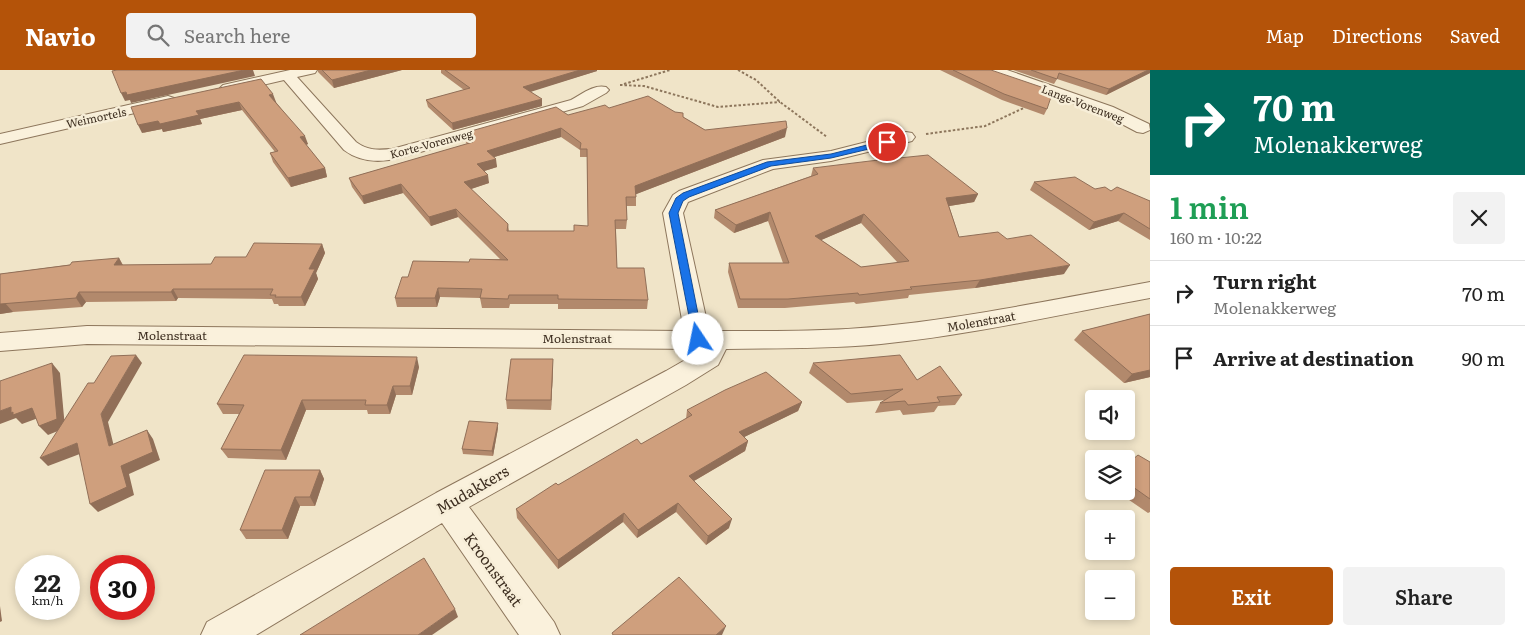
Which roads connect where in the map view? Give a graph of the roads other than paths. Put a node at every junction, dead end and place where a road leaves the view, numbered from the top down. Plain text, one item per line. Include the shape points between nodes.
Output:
1 (310, 70) edge
2 (994, 70) edge
3 (287, 75) junction
4 (601, 90) dead end
5 (213, 91) edge
6 (184, 98) edge
7 (1144, 128) dead end
8 (906, 137) road end
9 (0, 138) edge
10 (1150, 290) edge
11 (708, 340) junction
12 (0, 342) edge
13 (447, 503) junction
14 (220, 635) edge
15 (541, 635) edge

1 - 3 street
2 - 7 street, Lange-Vorenweg via 1107,110
3 - 4 street, Korte-Vorenweg via 350,146 372,156 408,151 577,103
3 - 5 street
6 - 9 street, Weimortels
8 - 11 street via 831,156 770,164 680,200 673,213
10 - 11 street, Molenstraat via 945,327 882,335
11 - 12 street, Molenstraat via 114,335
11 - 13 street, Mudakkers via 709,358
13 - 14 street, Mudakkers
13 - 15 street, Kroonstraat

